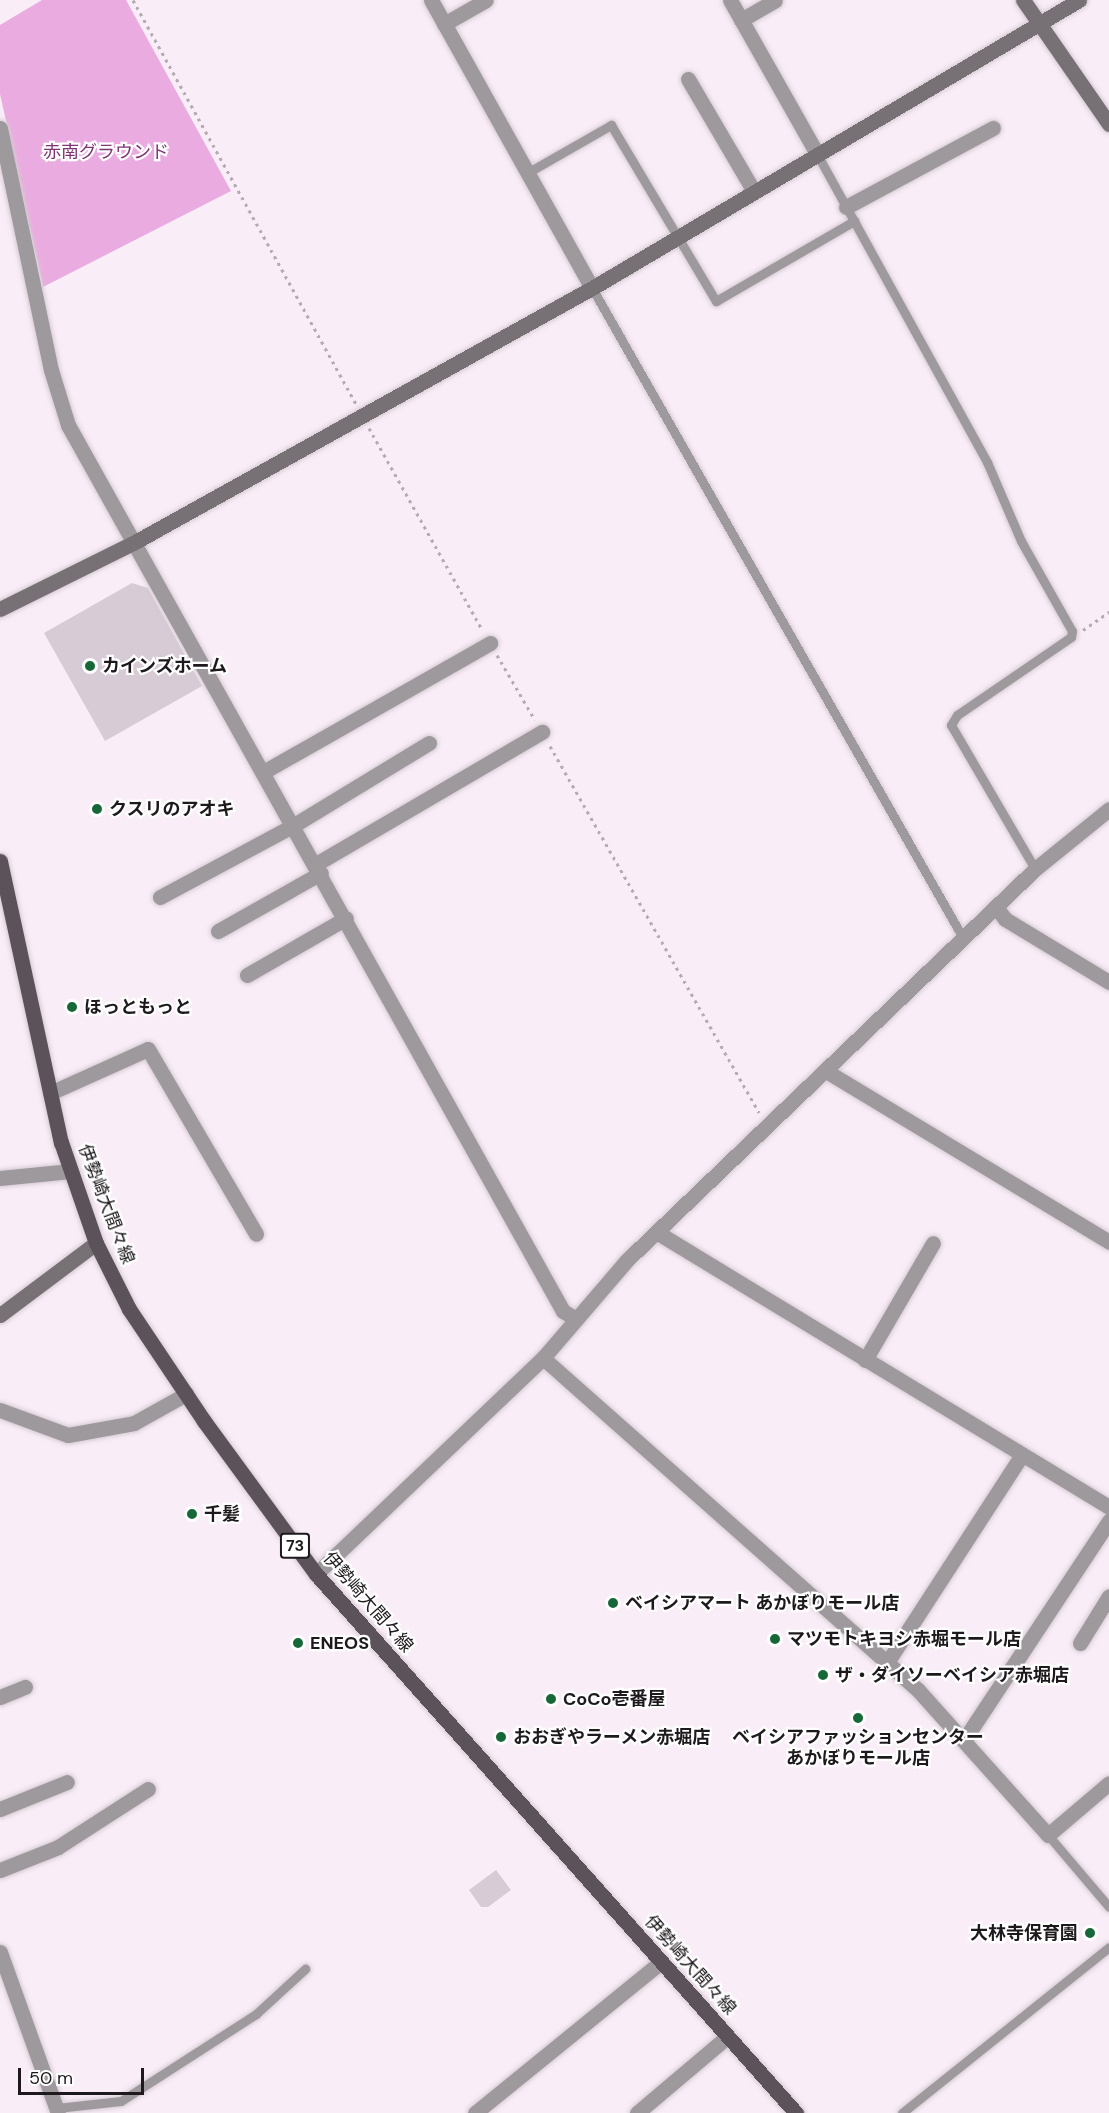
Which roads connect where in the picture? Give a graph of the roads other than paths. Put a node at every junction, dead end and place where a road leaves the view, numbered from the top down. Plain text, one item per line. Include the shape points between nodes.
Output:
1 (430, 0) edge
2 (486, 0) edge
3 (730, 0) edge
4 (775, 0) edge
5 (1023, 0) edge
6 (1079, 0) edge
7 (741, 20) junction
8 (444, 24) junction
9 (1036, 24) junction
10 (688, 79) dead end
11 (1109, 124) edge
12 (0, 128) edge
13 (993, 128) dead end
14 (817, 154) junction
15 (527, 173) junction
16 (753, 190) junction
17 (846, 207) junction
18 (854, 221) junction
19 (678, 239) junction
20 (592, 288) junction
21 (135, 542) junction
22 (0, 609) edge
23 (490, 643) road end
24 (542, 732) road end
25 (429, 743) dead end
26 (265, 771) junction
27 (1109, 809) edge
28 (294, 825) junction
29 (0, 861) edge
30 (318, 869) junction
31 (1035, 869) junction
32 (160, 897) dead end
33 (996, 907) junction
34 (346, 918) junction
35 (218, 931) dead end
36 (963, 938) junction
37 (247, 975) dead end
38 (1109, 982) edge
39 (826, 1071) junction
40 (50, 1093) junction
41 (71, 1171) junction
42 (0, 1178) edge
43 (658, 1233) junction
44 (256, 1234) dead end
45 (1109, 1242) edge
46 (96, 1243) junction
47 (933, 1243) dead end
48 (0, 1316) edge
49 (574, 1318) junction
50 (543, 1358) junction
51 (865, 1360) junction
52 (186, 1394) junction
53 (0, 1410) edge
54 (1021, 1455) junction
55 (1109, 1507) edge
56 (1109, 1521) edge
57 (316, 1574) junction
58 (1109, 1596) edge
59 (1080, 1643) dead end
60 (888, 1661) junction
61 (25, 1687) dead end
62 (0, 1697) edge
63 (964, 1740) junction
64 (67, 1782) dead end
65 (1109, 1783) edge
66 (148, 1789) dead end
67 (0, 1809) edge
68 (1048, 1835) junction
69 (0, 1870) edge
70 (1109, 1907) edge
71 (1109, 1947) edge
72 (1, 1955) edge
73 (661, 1962) junction
74 (305, 1969) dead end
75 (727, 2037) junction
76 (58, 2111) edge
77 (475, 2113) edge
78 (637, 2113) edge
79 (796, 2113) edge
80 (902, 2113) edge

1 - 8 street
2 - 8 street
3 - 7 street
4 - 7 street
5 - 9 street
6 - 9 street
7 - 14 street
8 - 15 street
9 - 11 street
9 - 14 street
10 - 16 street
12 - 21 street via 56,392 68,425 99,484
13 - 17 street
14 - 16 street
14 - 17 lane
15 - 19 lane via 611,124
15 - 20 street
16 - 19 street
17 - 18 lane
18 - 19 lane via 716,301
18 - 31 lane via 987,462 1021,541 1072,631 1071,638 957,715 951,725
19 - 20 street
20 - 21 street
20 - 36 lane
21 - 22 street
21 - 26 street
23 - 26 street
24 - 30 street
25 - 28 street
26 - 28 street
27 - 31 street
28 - 30 street
28 - 32 street
29 - 40 main road, 伊勢崎大間々線 / 73
30 - 34 street
30 - 35 street
31 - 33 street
33 - 36 street
33 - 38 street via 1005,919
34 - 37 street
34 - 49 street via 563,1311
36 - 39 street
39 - 43 street
39 - 45 street
40 - 41 main road, 伊勢崎大間々線 / 73
40 - 44 street via 148,1048
41 - 42 street
41 - 46 main road, 伊勢崎大間々線 / 73
43 - 49 street
43 - 51 street
46 - 48 street
46 - 52 main road, 伊勢崎大間々線 / 73 via 129,1309
47 - 51 street
49 - 50 street
50 - 57 street
50 - 60 street
51 - 54 street
52 - 53 street via 135,1423 68,1435
52 - 57 main road, 伊勢崎大間々線 / 73
54 - 55 street
54 - 60 street
56 - 63 street
57 - 73 main road, 伊勢崎大間々線 / 73
58 - 59 street
60 - 63 street
61 - 62 street
63 - 68 street
64 - 67 street
65 - 68 street
66 - 69 street via 58,1847
68 - 70 lane
71 - 80 lane
72 - 76 street
73 - 75 main road, 伊勢崎大間々線 / 73
73 - 77 street
74 - 76 lane via 256,2014 120,2101
75 - 78 street
75 - 79 main road, 伊勢崎大間々線 / 73

